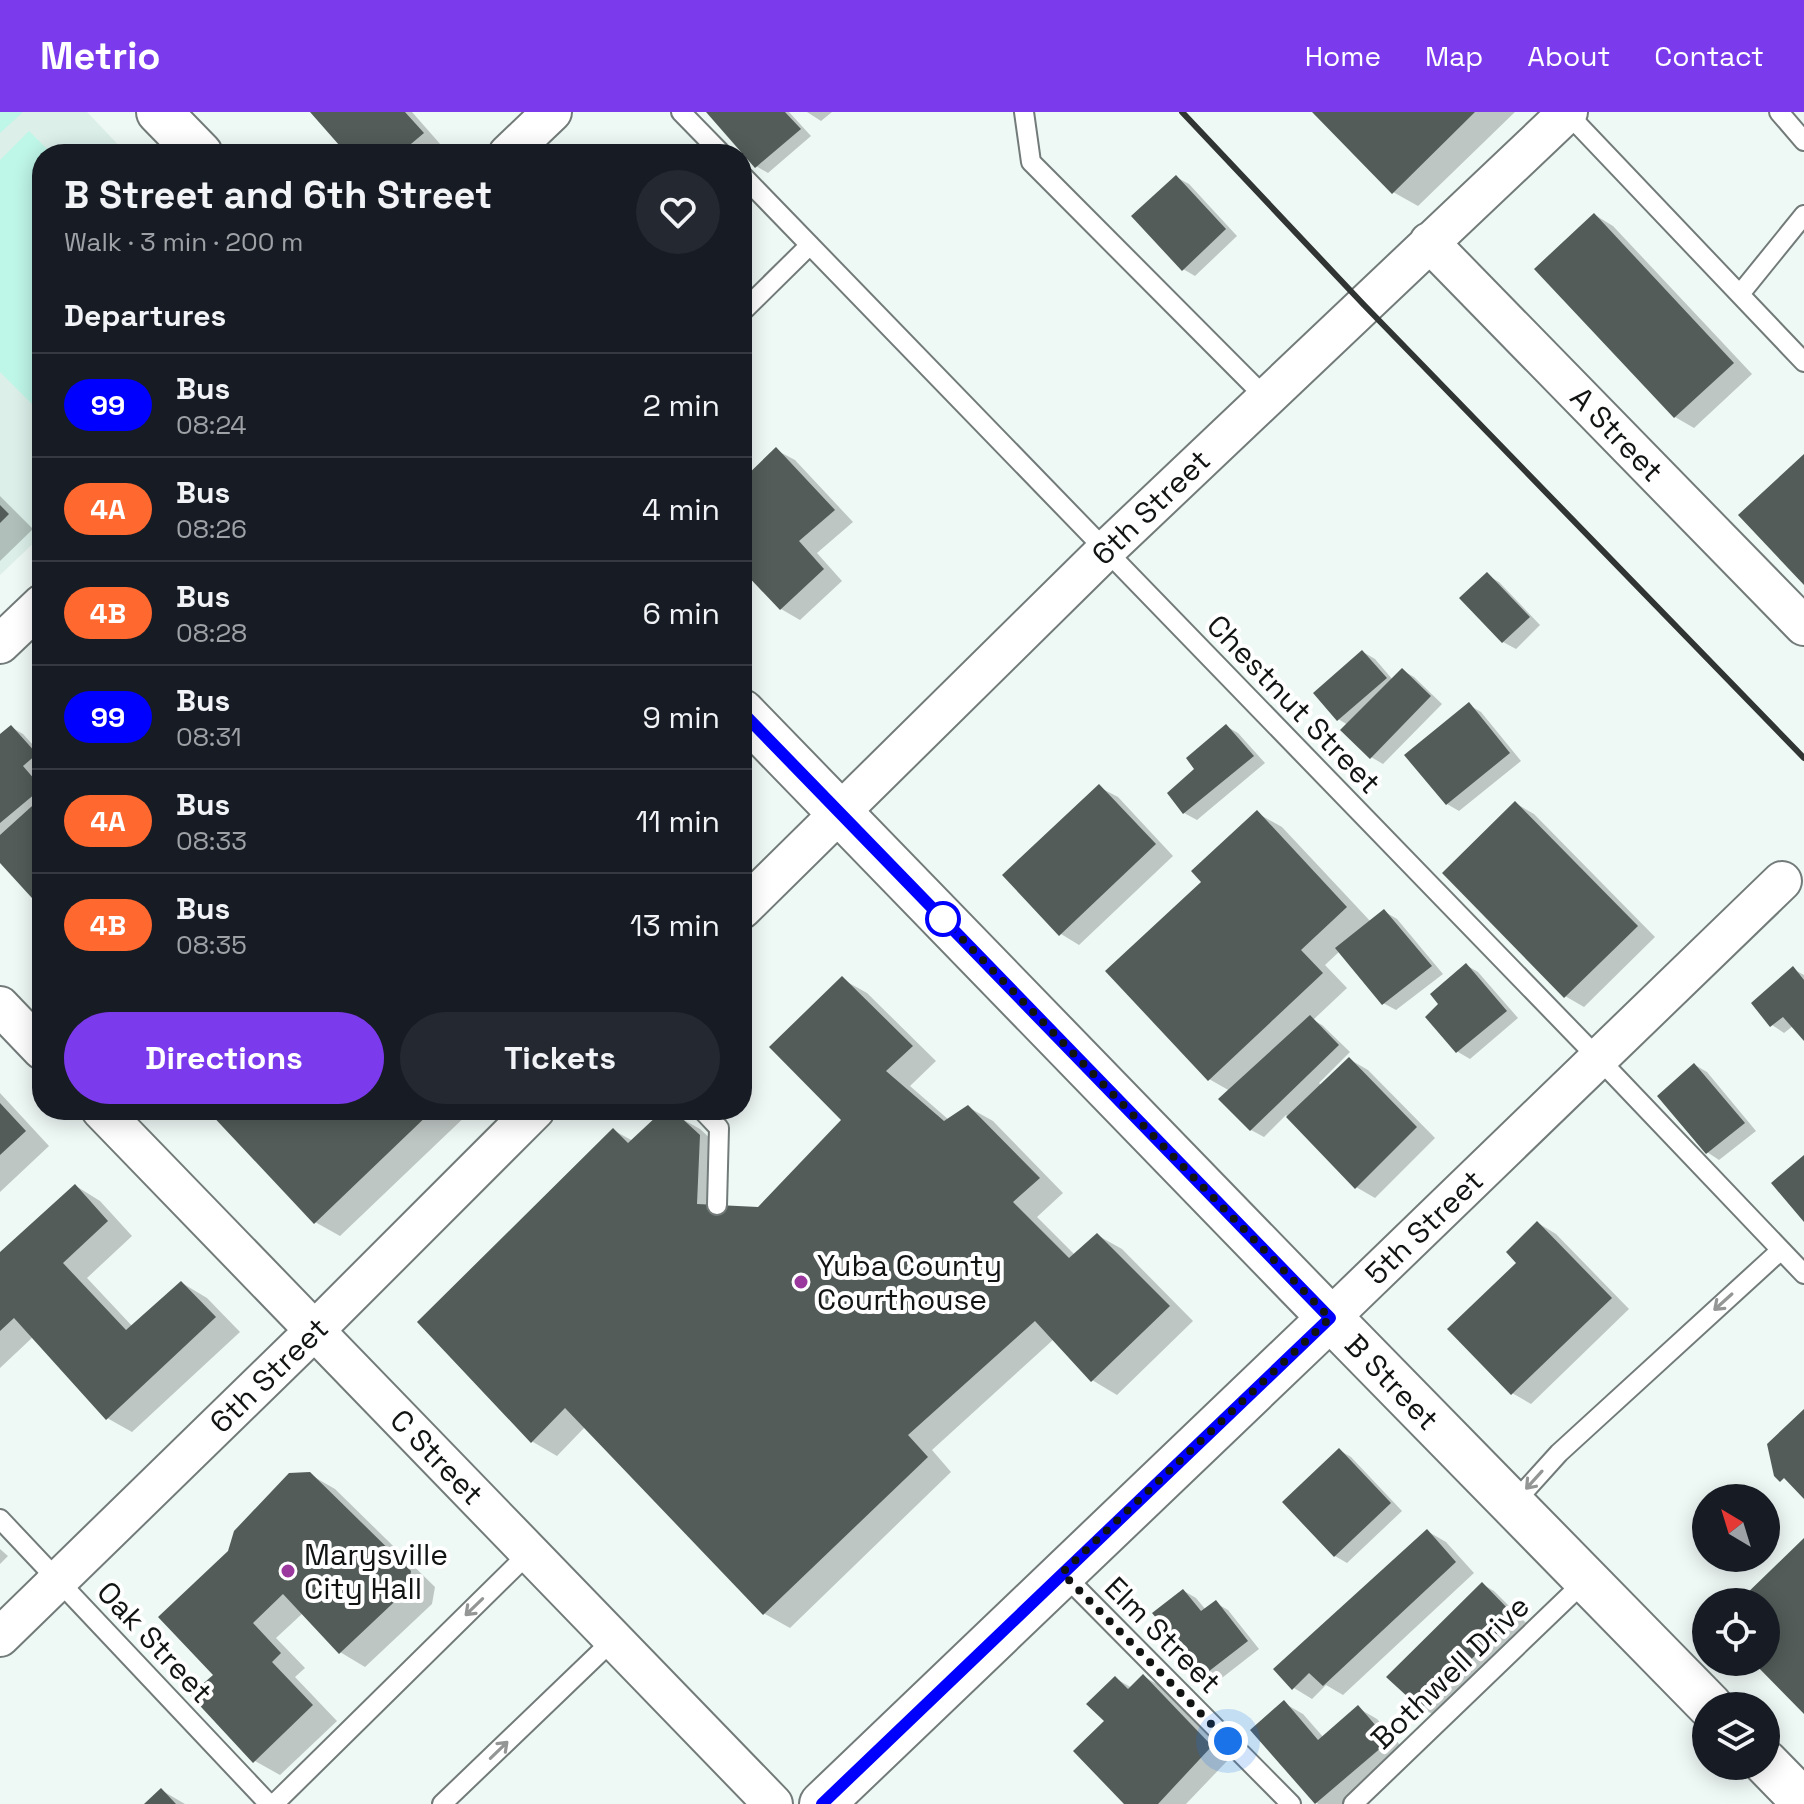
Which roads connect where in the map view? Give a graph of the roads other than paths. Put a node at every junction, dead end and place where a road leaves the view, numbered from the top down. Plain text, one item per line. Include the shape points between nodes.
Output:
1 (159, 112) edge
2 (552, 112) edge
3 (681, 112) edge
4 (1024, 112) edge
5 (1567, 112) edge
6 (1779, 112) edge
7 (1804, 141) edge
8 (190, 144) edge
9 (518, 144) edge
10 (712, 144) edge
11 (752, 185) edge
12 (1804, 215) edge
13 (1429, 242) junction
14 (810, 245) junction
15 (1740, 294) junction
16 (752, 302) edge
17 (1804, 362) edge
18 (1266, 398) junction
19 (1106, 550) junction
20 (32, 614) edge
21 (1804, 626) edge
22 (0, 644) edge
23 (752, 723) edge
24 (839, 814) junction
25 (1782, 881) dead end
26 (752, 899) edge
27 (0, 1006) edge
28 (32, 1040) edge
29 (1598, 1058) junction
30 (111, 1120) edge
31 (525, 1120) edge
32 (711, 1120) edge
33 (717, 1205) dead end
34 (1781, 1250) junction
35 (1804, 1274) edge
36 (1330, 1318) junction
37 (315, 1330) junction
38 (1512, 1505) junction
39 (0, 1519) edge
40 (530, 1552) junction
41 (1062, 1573) junction
42 (59, 1580) junction
43 (1586, 1580) junction
44 (0, 1637) edge
45 (614, 1639) junction
46 (1696, 1692) edge
47 (1780, 1777) edge
48 (1804, 1802) edge
49 (271, 1804) edge
50 (442, 1804) edge
51 (773, 1804) edge
52 (822, 1804) edge
53 (1291, 1804) edge
54 (1353, 1804) edge

1 - 8 main road
2 - 9 street
3 - 10 lane
4 - 18 lane via 1031,162
5 - 13 street, 6th Street
5 - 15 lane
6 - 7 lane
11 - 14 lane, Chestnut Street
12 - 15 lane
13 - 18 street, 6th Street
13 - 21 street, A Street
14 - 16 lane
14 - 19 lane, Chestnut Street
15 - 17 lane
18 - 19 street, 6th Street
19 - 24 street, 6th Street
19 - 29 lane, Chestnut Street
20 - 22 street
23 - 24 main road, B Street
24 - 26 street, 6th Street
24 - 36 main road, B Street
25 - 29 street, 5th Street
27 - 28 street
29 - 34 lane, Chestnut Street
29 - 36 street, 5th Street
30 - 37 street, C Street
31 - 37 street, 6th Street
32 - 33 lane via 719,1128
34 - 35 lane, Chestnut Street
34 -> 38 lane via 1559,1453
36 - 38 main road, B Street
36 - 41 main road, 5th Street
37 - 40 street, C Street
37 - 42 street, 6th Street
38 - 43 main road, B Street
39 - 42 lane, Oak Street
40 - 45 street, C Street
40 -> 49 lane
41 - 52 main road, 5th Street
41 - 53 lane, Elm Street
42 - 44 street, 6th Street
42 - 49 lane, Oak Street
43 - 46 main road, B Street
43 - 54 lane, Bothwell Drive
50 -> 45 lane
45 - 51 street, C Street
47 - 48 main road

